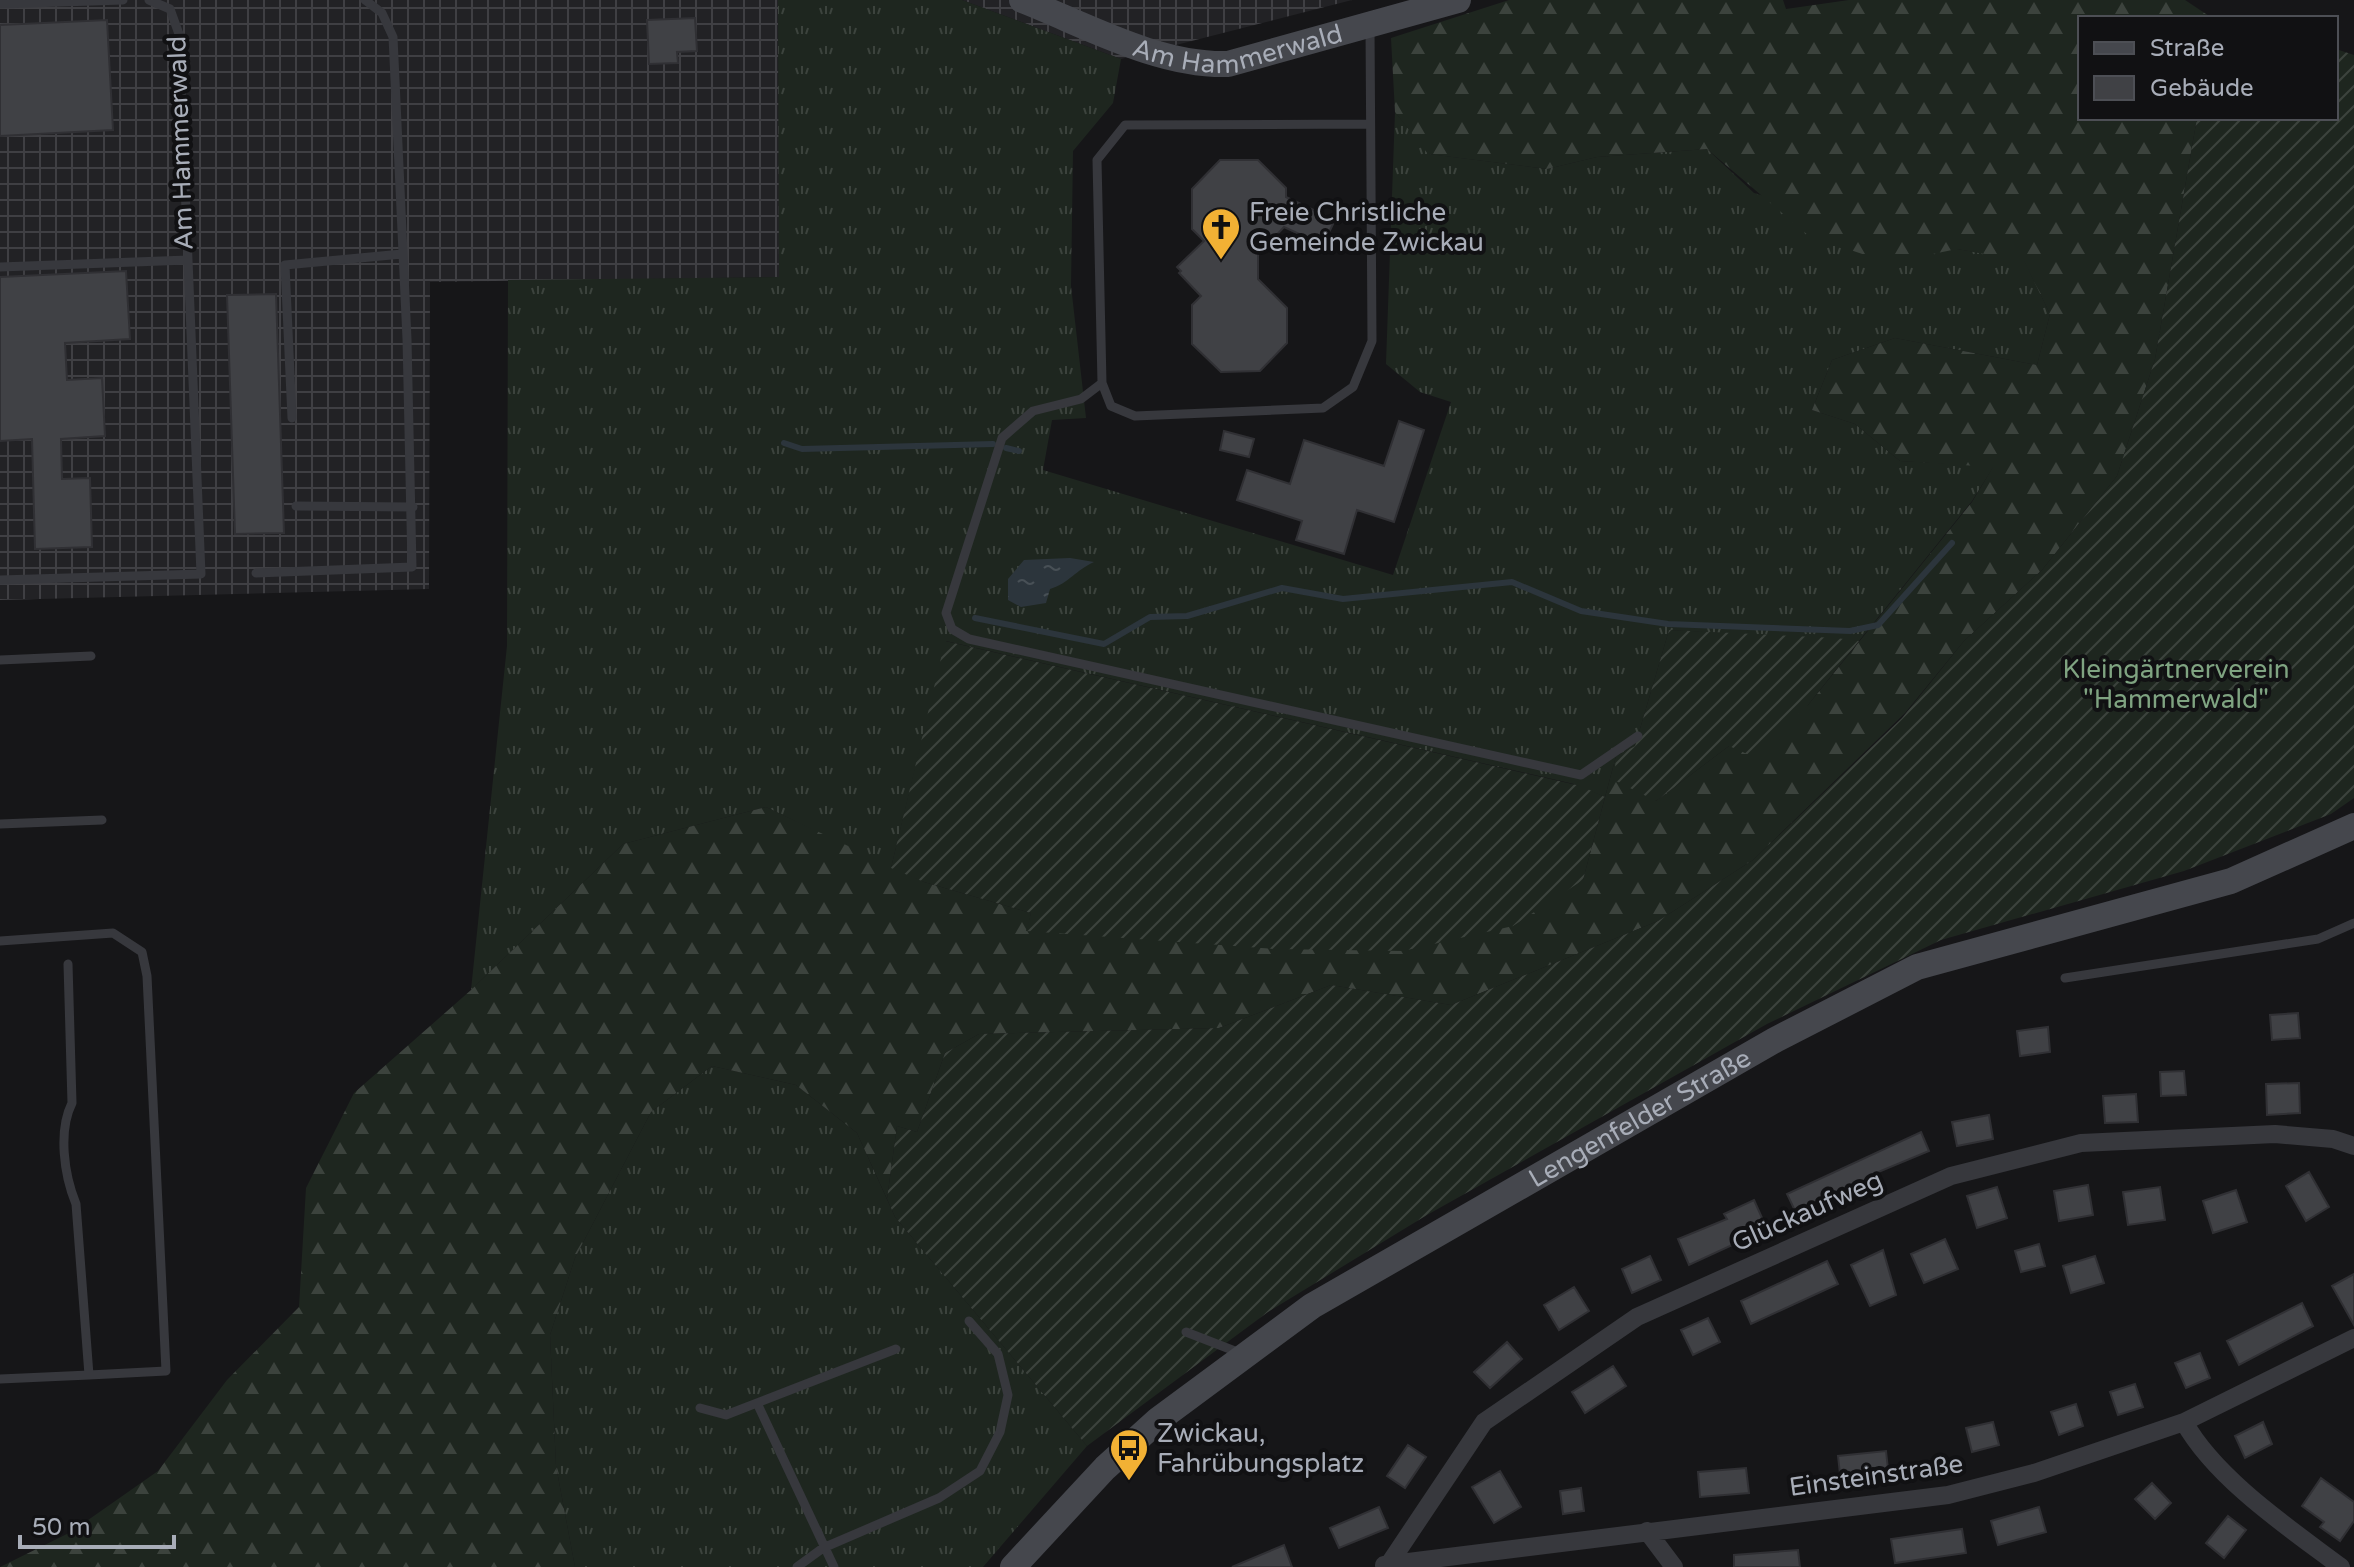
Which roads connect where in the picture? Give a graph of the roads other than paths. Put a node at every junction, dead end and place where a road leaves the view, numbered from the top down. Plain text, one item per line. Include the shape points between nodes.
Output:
1 (123, 0) edge
2 (149, 0) edge
3 (365, 0) edge
4 (1022, 0) edge
5 (1458, 0) edge
6 (0, 4) edge
7 (1421, 5) edge
8 (1370, 27) junction
9 (1369, 124) junction
10 (402, 254) junction
11 (188, 260) junction
12 (0, 267) edge
13 (1102, 383) junction
14 (292, 418) dead end
15 (296, 506) dead end
16 (413, 507) junction
17 (256, 573) dead end
18 (0, 580) edge
19 (91, 656) dead end
20 (0, 660) edge
21 (1638, 736) dead end
22 (102, 820) dead end
23 (0, 824) edge
24 (2354, 826) edge
25 (2354, 923) edge
26 (0, 941) edge
27 (68, 964) dead end
28 (2065, 978) dead end
29 (2354, 1146) edge
30 (969, 1321) dead end
31 (1186, 1332) dead end
32 (2354, 1338) edge
33 (896, 1349) dead end
34 (1244, 1354) junction
35 (89, 1375) junction
36 (0, 1379) edge
37 (757, 1403) junction
38 (700, 1408) dead end
39 (2184, 1422) junction
40 (1647, 1531) junction
41 (823, 1548) junction
42 (1384, 1565) edge
43 (797, 1567) edge
44 (834, 1567) edge
45 (1013, 1567) edge
46 (1674, 1567) edge
47 (2341, 1567) edge

1 - 6 lane
2 - 11 lane, Am Hammerwald via 170,9 179,34
3 - 10 lane via 382,13 393,37
4 - 8 main road, Am Hammerwald via 1201,65 1228,64
5 - 7 main road, Am Hammerwald
7 - 8 main road, Am Hammerwald
8 - 9 lane
9 - 13 lane via 1125,125 1097,160
9 - 13 lane via 1372,341 1353,387 1323,408 1135,416 1111,406
10 - 14 lane via 285,265
10 - 16 lane
11 - 12 lane, Am Hammerwald
11 - 18 lane via 201,574
13 - 21 lane via 1081,399 1033,411 1002,438 946,613 952,629 969,639 1581,775
15 - 16 lane
16 - 17 lane via 412,567
19 - 20 lane
22 - 23 lane
24 - 34 main road, Lengenfelder Straße via 2231,881 1917,967 1775,1040 1572,1156 1312,1306
25 - 28 lane via 2318,939
26 - 35 lane via 113,933 142,952 147,976 166,1371
27 - 35 lane via 72,1103 63,1119 69,1186 76,1204
29 - 42 street, Glückaufweg via 2275,1134 2081,1143 1951,1176 1637,1317 1484,1422
30 - 41 lane via 998,1354 1008,1395 1000,1432 980,1471 939,1498
31 - 34 lane
32 - 39 street, Einsteinstraße
33 - 37 lane
34 - 45 main road, Lengenfelder Straße via 1105,1468
35 - 36 lane
37 - 38 lane via 726,1415
37 - 41 lane
39 - 40 street, Einsteinstraße via 2034,1473 1948,1495
39 - 47 street via 2198,1447 2285,1526
40 - 42 street, Einsteinstraße
40 - 46 street
41 - 43 lane
41 - 44 lane

